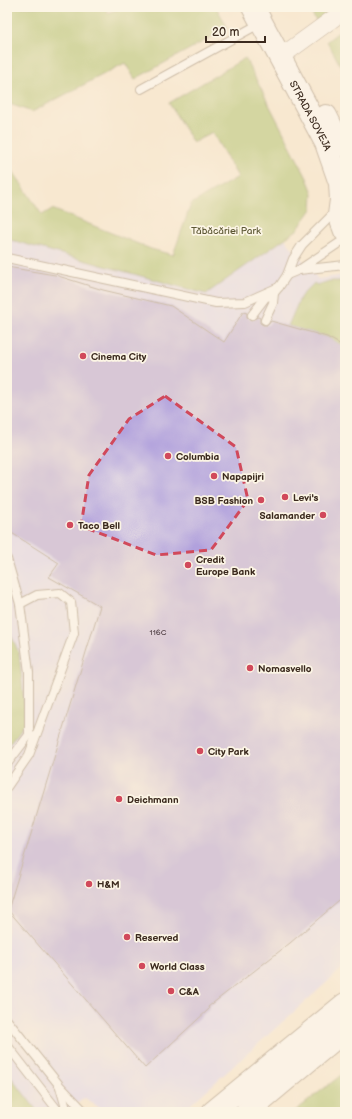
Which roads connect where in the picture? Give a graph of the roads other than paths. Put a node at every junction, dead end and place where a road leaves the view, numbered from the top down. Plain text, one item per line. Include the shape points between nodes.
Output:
1 (345, 10) edge
2 (260, 12) edge
3 (290, 50) junction
4 (141, 89) dead end
5 (345, 145) edge
6 (342, 200) edge
7 (345, 231) edge
8 (345, 239) edge
9 (7, 258) edge
10 (345, 265) edge
11 (299, 270) junction
12 (287, 275) junction
13 (276, 290) junction
14 (252, 315) dead end
15 (266, 320) dead end
16 (7, 559) edge
17 (20, 604) junction
18 (7, 764) edge
19 (7, 787) edge
20 (345, 1004) edge
21 (7, 1020) edge
22 (345, 1030) edge
23 (7, 1045) edge
24 (60, 1086) junction
25 (60, 1112) edge
26 (67, 1112) edge
27 (85, 1112) edge
28 (213, 1112) edge
29 (247, 1112) edge

1 - 3 street
2 - 3 main road, STRADA SOVEJA
2 - 4 lane
2 - 6 main road, STRADA SOVEJA via 326,143 340,183
3 - 5 main road, STRADA SOVEJA via 335,134
6 - 7 main road, STRADA SOVEJA via 341,223
6 - 12 lane via 297,252
8 - 11 lane
9 - 13 lane via 216,303 245,302
10 - 11 lane
11 - 12 lane
12 - 13 lane
13 - 14 lane via 265,298
13 - 15 lane
16 - 17 lane
17 - 18 lane via 29,672 29,735
17 - 19 lane via 37,595 60,593 71,602 74,633 29,755
20 - 28 main road
21 - 24 lane
22 - 29 main road
23 - 25 lane
24 - 26 lane
24 - 27 lane

